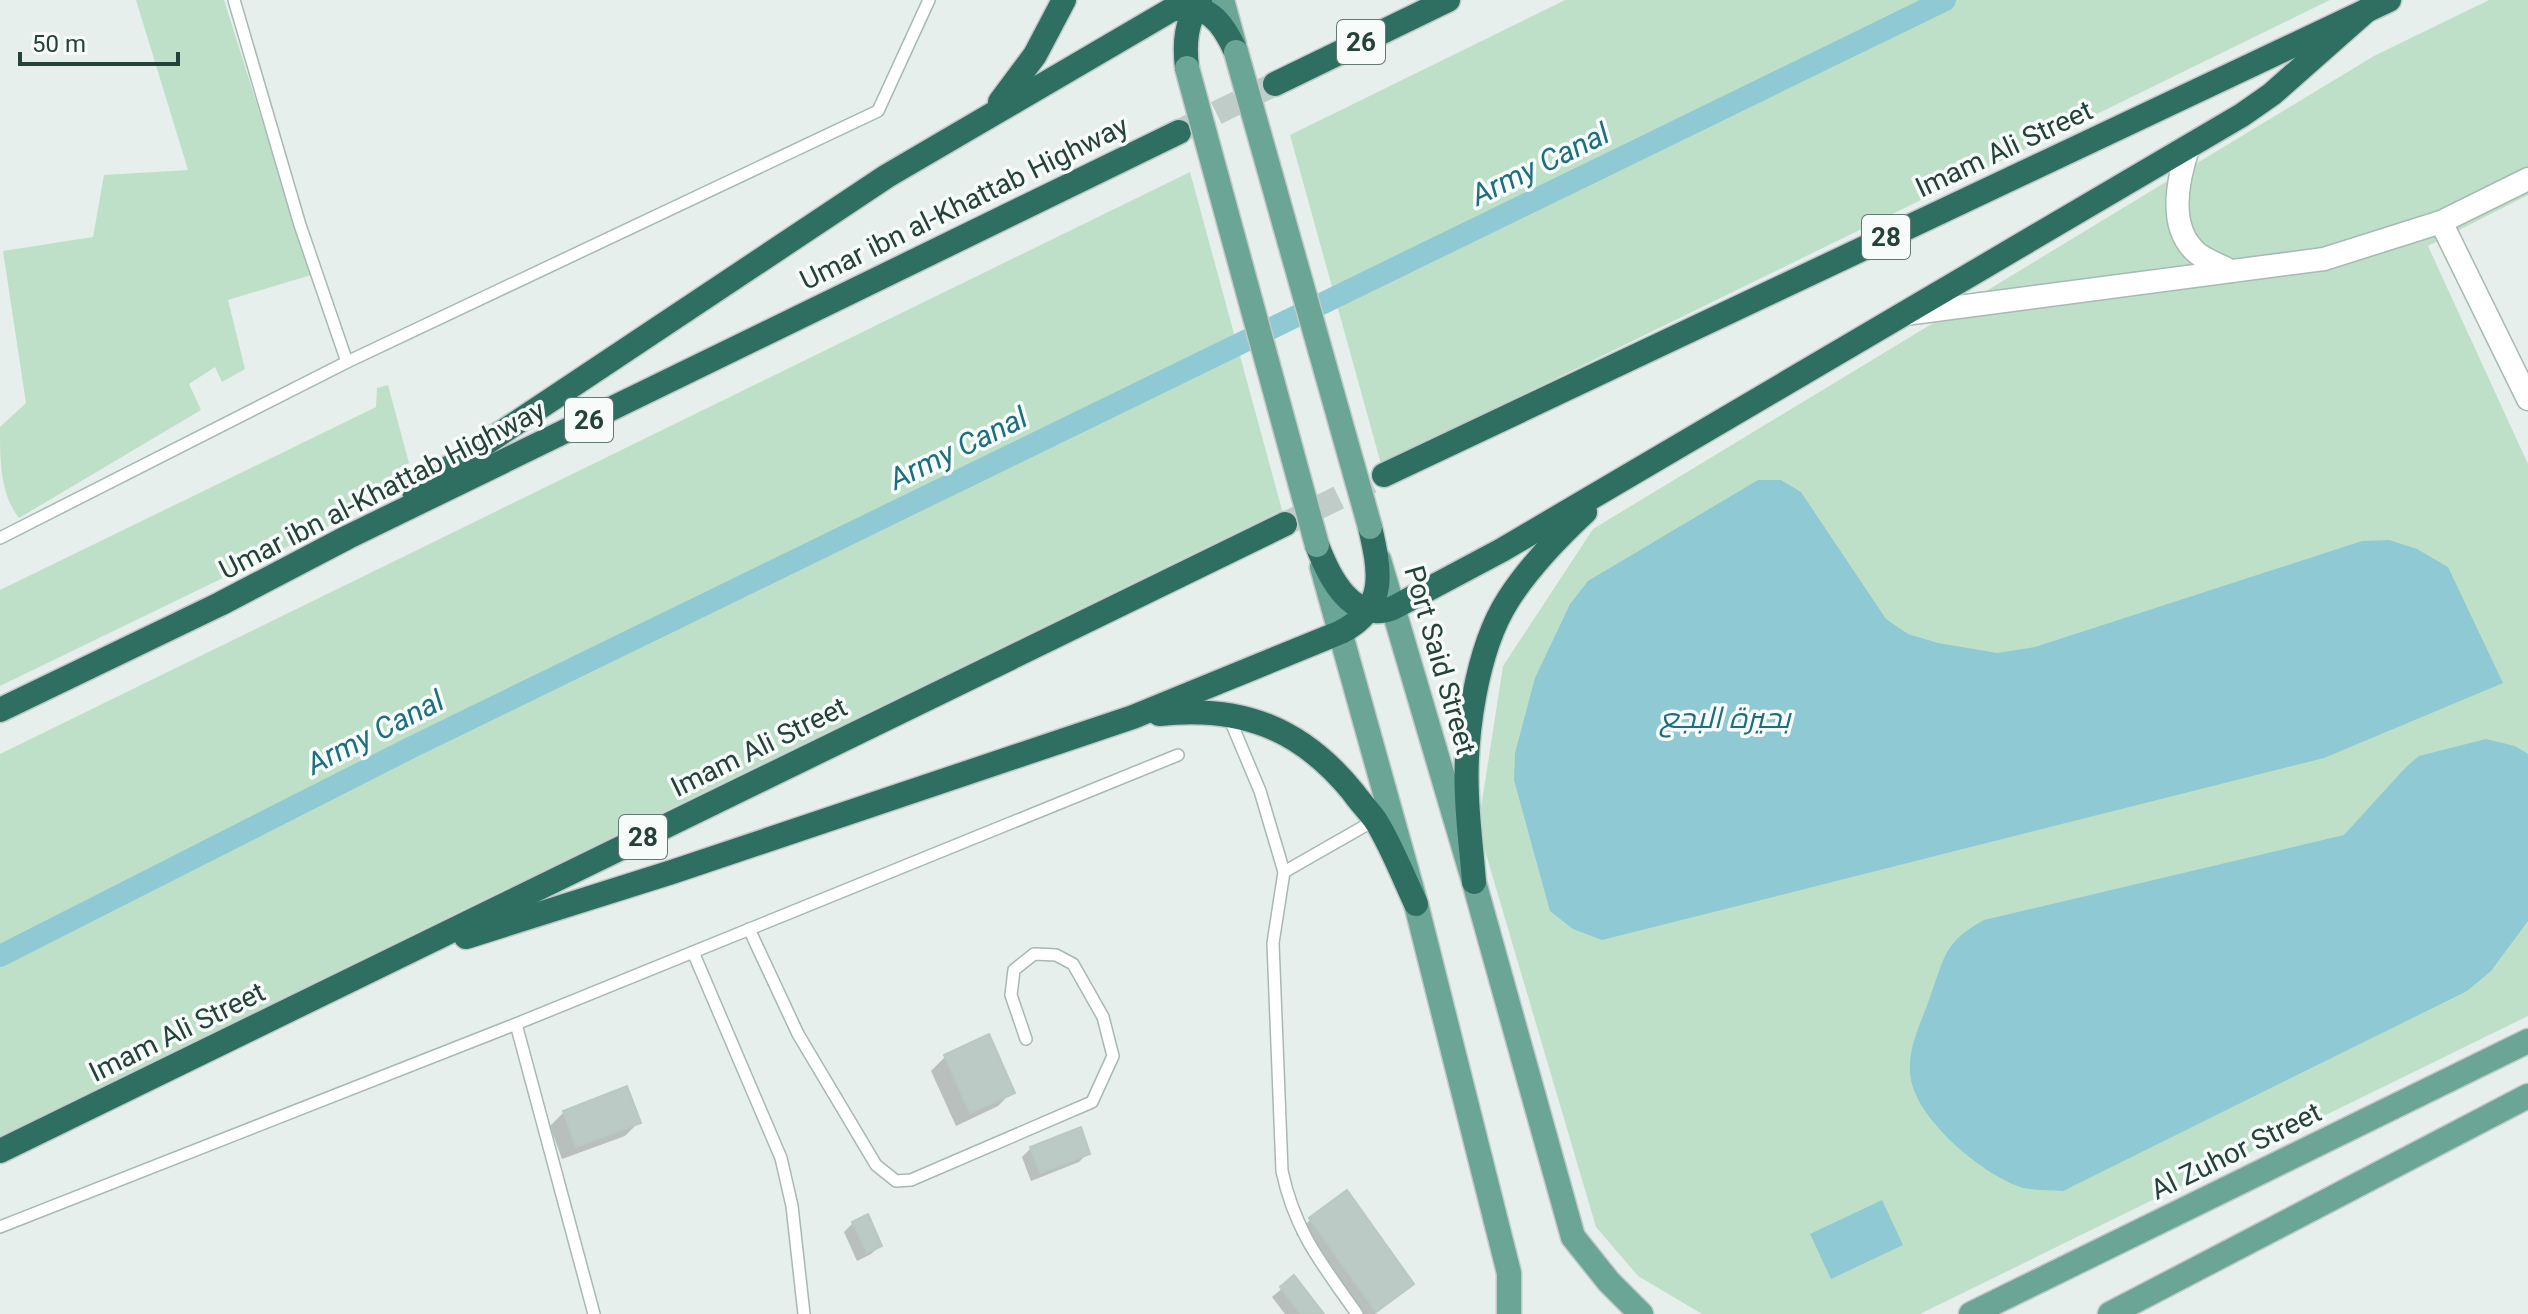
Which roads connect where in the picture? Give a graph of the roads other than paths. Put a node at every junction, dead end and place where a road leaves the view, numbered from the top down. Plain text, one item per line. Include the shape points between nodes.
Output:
1 (234, 0) edge
2 (929, 0) edge
3 (1064, 0) edge
4 (1448, 0) edge
5 (2389, 0) edge
6 (1195, 10) edge
7 (2366, 11) junction
8 (1236, 52) joint
9 (1187, 68) joint
10 (1275, 84) tunnel mouth
11 (987, 117) junction
12 (1179, 132) tunnel mouth
13 (2189, 146) junction
14 (2528, 179) edge
15 (2441, 222) junction
16 (2232, 271) junction
17 (1900, 315) junction
18 (347, 362) junction
19 (2528, 399) edge
20 (1384, 475) tunnel mouth
21 (1613, 485) junction
22 (1285, 524) tunnel mouth
23 (1370, 527) joint
24 (348, 537) junction
25 (0, 538) edge
26 (1317, 545) joint
27 (1365, 606) junction
28 (0, 710) edge
29 (1227, 714) junction
30 (1133, 717) junction
31 (1178, 755) dead end
32 (1375, 820) junction
33 (1284, 872) junction
34 (1474, 882) junction
35 (1416, 904) junction
36 (749, 929) junction
37 (693, 952) junction
38 (388, 962) junction
39 (516, 1024) junction
40 (1026, 1039) dead end
41 (2528, 1041) edge
42 (2528, 1096) edge
43 (0, 1151) edge
44 (0, 1227) edge
45 (594, 1314) edge
46 (804, 1314) edge
47 (1357, 1314) edge
48 (1509, 1314) edge
49 (1641, 1314) edge
50 (1971, 1314) edge
51 (2110, 1314) edge

1 - 18 lane via 300,225
2 - 18 lane via 878,111
3 - 11 highway via 1035,55
4 - 10 highway, 26
5 - 7 highway, Imam Ali Street / 28
6 - 8 highway via 1224,27
6 - 9 highway via 1185,43
6 - 11 highway
7 - 13 highway via 2258,105
7 - 20 highway, Imam Ali Street / 28
8 - 23 main road, bridge
9 - 26 main road, bridge
11 - 24 highway via 887,176
12 - 24 highway, Umar ibn al-Khattab Highway / 26
13 - 16 street via 2177,194 2184,234 2195,251
13 - 17 highway
14 - 15 street
15 - 16 street via 2324,259
15 - 19 street
16 - 17 street
17 - 21 highway
18 - 25 lane
21 - 27 highway via 1502,550
21 - 34 highway via 1534,565 1507,602 1486,650 1469,742
22 - 38 highway, Imam Ali Street / 28
23 - 27 highway via 1377,567
24 - 28 highway, Umar ibn al-Khattab Highway / 26
26 - 27 highway via 1335,584
27 - 30 highway
27 - 34 main road, Port Said Street
27 - 35 main road
29 - 30 highway
29 - 32 highway via 1262,722 1302,743 1338,774
29 - 33 lane via 1260,791
30 - 38 highway
31 - 36 lane
32 - 33 lane
32 - 35 highway
33 - 47 lane via 1273,943 1282,1171 1304,1238
34 - 49 main road, Port Said Street via 1573,1237
35 - 48 main road via 1509,1273
36 - 37 lane
36 - 40 lane via 798,1034 860,1141 876,1165 896,1181 911,1180 1092,1102 1113,1056 1103,1017 1073,964 1056,955 1034,954 1014,970 1011,995
37 - 39 lane
37 - 46 lane via 781,1158
38 - 43 highway, Imam Ali Street / 28
39 - 44 lane
39 - 45 lane
41 - 50 main road, Al Zuhor Street
42 - 51 main road

